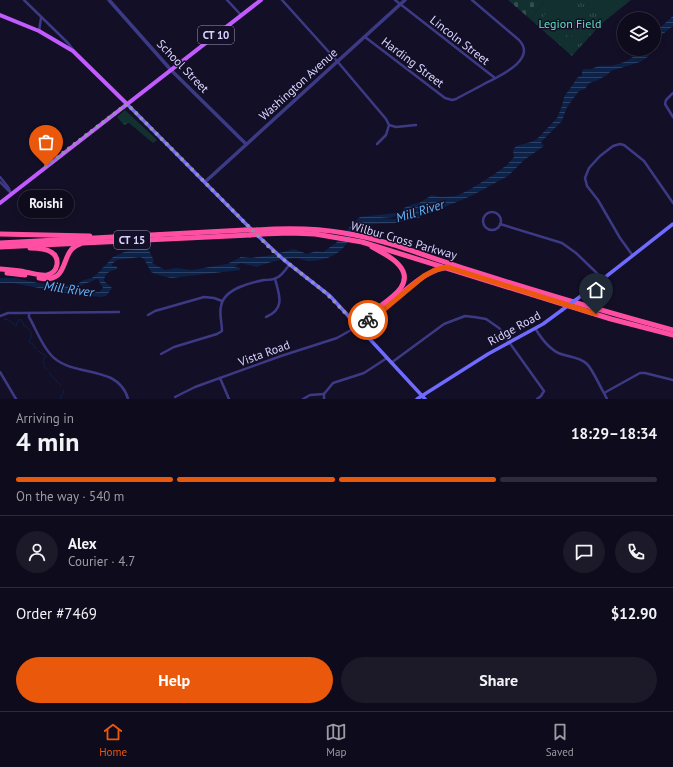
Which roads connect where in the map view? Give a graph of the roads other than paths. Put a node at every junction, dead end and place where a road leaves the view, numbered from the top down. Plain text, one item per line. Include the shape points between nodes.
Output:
1 (24, 0) edge
2 (109, 0) edge
3 (227, 0) edge
4 (261, 0) edge
5 (282, 0) edge
6 (395, 0) edge
7 (405, 0) edge
8 (472, 0) edge
9 (401, 5) junction
10 (0, 15) edge
11 (40, 15) junction
12 (242, 15) junction
13 (39, 31) junction
14 (365, 37) junction
15 (76, 53) junction
16 (337, 61) junction
17 (171, 70) junction
18 (495, 78) junction
19 (673, 93) edge
20 (127, 104) junction
21 (673, 117) edge
22 (389, 125) junction
23 (416, 125) dead end
24 (246, 144) junction
25 (378, 144) dead end
26 (0, 178) edge
27 (0, 182) edge
28 (205, 182) junction
29 (11, 193) junction
30 (0, 203) edge
31 (673, 203) edge
32 (500, 224) junction
33 (673, 224) edge
34 (0, 234) edge
35 (342, 235) junction
36 (352, 237) junction
37 (96, 238) junction
38 (87, 242) junction
39 (362, 242) junction
40 (0, 243) edge
41 (15, 246) junction
42 (0, 247) edge
43 (633, 256) junction
44 (289, 265) junction
45 (447, 267) junction
46 (0, 270) edge
47 (0, 273) edge
48 (603, 279) junction
49 (275, 280) junction
50 (222, 301) junction
51 (119, 312) dead end
52 (28, 313) junction
53 (148, 315) dead end
54 (0, 316) edge
55 (266, 317) dead end
56 (358, 326) junction
57 (535, 328) junction
58 (673, 330) edge
59 (673, 336) edge
60 (510, 342) junction
61 (161, 354) dead end
62 (386, 358) junction
63 (391, 363) junction
64 (0, 372) edge
65 (220, 378) junction
66 (673, 380) edge
67 (604, 393) junction
68 (324, 394) junction
69 (175, 396) dead end
70 (424, 397) edge
71 (16, 399) edge
72 (128, 399) edge
73 (229, 399) edge
74 (303, 399) edge
75 (324, 399) edge
76 (417, 399) edge
77 (537, 399) edge
78 (607, 399) edge

1 - 11 street
2 - 17 street, School Street
3 - 12 street
4 - 12 main road, CT 10
5 - 16 street
6 - 9 street, Lincoln Street
7 - 9 street, Washington Avenue
8 - 18 street via 524,46 524,54 519,62 510,71
9 - 14 street, Washington Avenue
9 - 18 street, Lincoln Street
10 - 13 main road
11 - 13 street
11 - 15 street
12 - 17 main road, CT 10
13 - 15 main road
14 - 16 street, Washington Avenue
14 - 18 street, Harding Street via 451,100
15 - 20 main road
16 - 22 street
16 - 24 street, Washington Avenue
17 - 20 main road, CT 10
17 - 24 street, School Street
19 - 21 street via 665,104
20 - 28 main road
20 - 29 main road
22 - 23 street
22 - 25 street via 386,135
24 - 28 street, Washington Avenue
26 - 29 street
27 - 29 street
28 - 44 main road
29 - 30 main road
31 - 43 street via 644,161 620,144 600,156 589,168 585,178 587,186
32 - 32 street via 500,219 495,213 490,212 483,217 483,225 488,229 495,230
32 - 48 street via 562,243
33 - 43 main road, Ridge Road
34 - 37 highway via 86,235
35 - 36 highway, Wilbur Cross Parkway / CT 15
35 - 37 highway, Wilbur Cross Parkway / CT 15, bridge via 287,228
35 - 38 highway, Wilbur Cross Parkway / CT 15, bridge via 261,234
36 - 39 highway, Wilbur Cross Parkway / CT 15
36 - 58 highway, Wilbur Cross Parkway / CT 15 via 394,246 609,313
37 - 40 highway, Wilbur Cross Parkway / CT 15
38 - 41 highway, Wilbur Cross Parkway / CT 15
38 - 47 highway via 73,248 58,275 50,278
39 - 45 highway, Wilbur Cross Parkway / CT 15
39 - 56 highway via 391,258 398,264 404,278 403,285 394,296
41 - 42 highway, Wilbur Cross Parkway / CT 15
41 - 46 highway via 49,251 56,257 57,267 46,275
43 - 48 main road, Ridge Road
44 - 49 street
44 - 56 main road via 326,293
45 - 56 highway via 424,276 375,317
45 - 59 highway, Wilbur Cross Parkway / CT 15
48 - 57 main road, Ridge Road, bridge
49 - 50 street via 264,280 239,288
49 - 55 street via 280,300 275,312
50 - 53 street via 204,297
50 - 61 street via 222,331
51 - 52 street
52 - 54 street via 8,313
52 - 72 street via 43,343 55,359 111,378 122,386
56 - 62 main road
56 - 65 street, Vista Road via 337,338
57 - 60 main road, Ridge Road
57 - 67 street via 542,339 559,354 587,364
60 - 63 street via 499,328 486,319 465,316 444,324
60 - 70 main road, Ridge Road via 478,360
60 - 77 street via 544,391
62 - 63 main road
62 - 68 street via 364,373 333,383
63 - 70 main road
64 - 71 street
65 - 69 street, Vista Road
65 - 73 street
66 - 67 street via 640,373
67 - 78 street
68 - 74 street via 310,395
68 - 75 street
70 - 76 main road, Ridge Road

